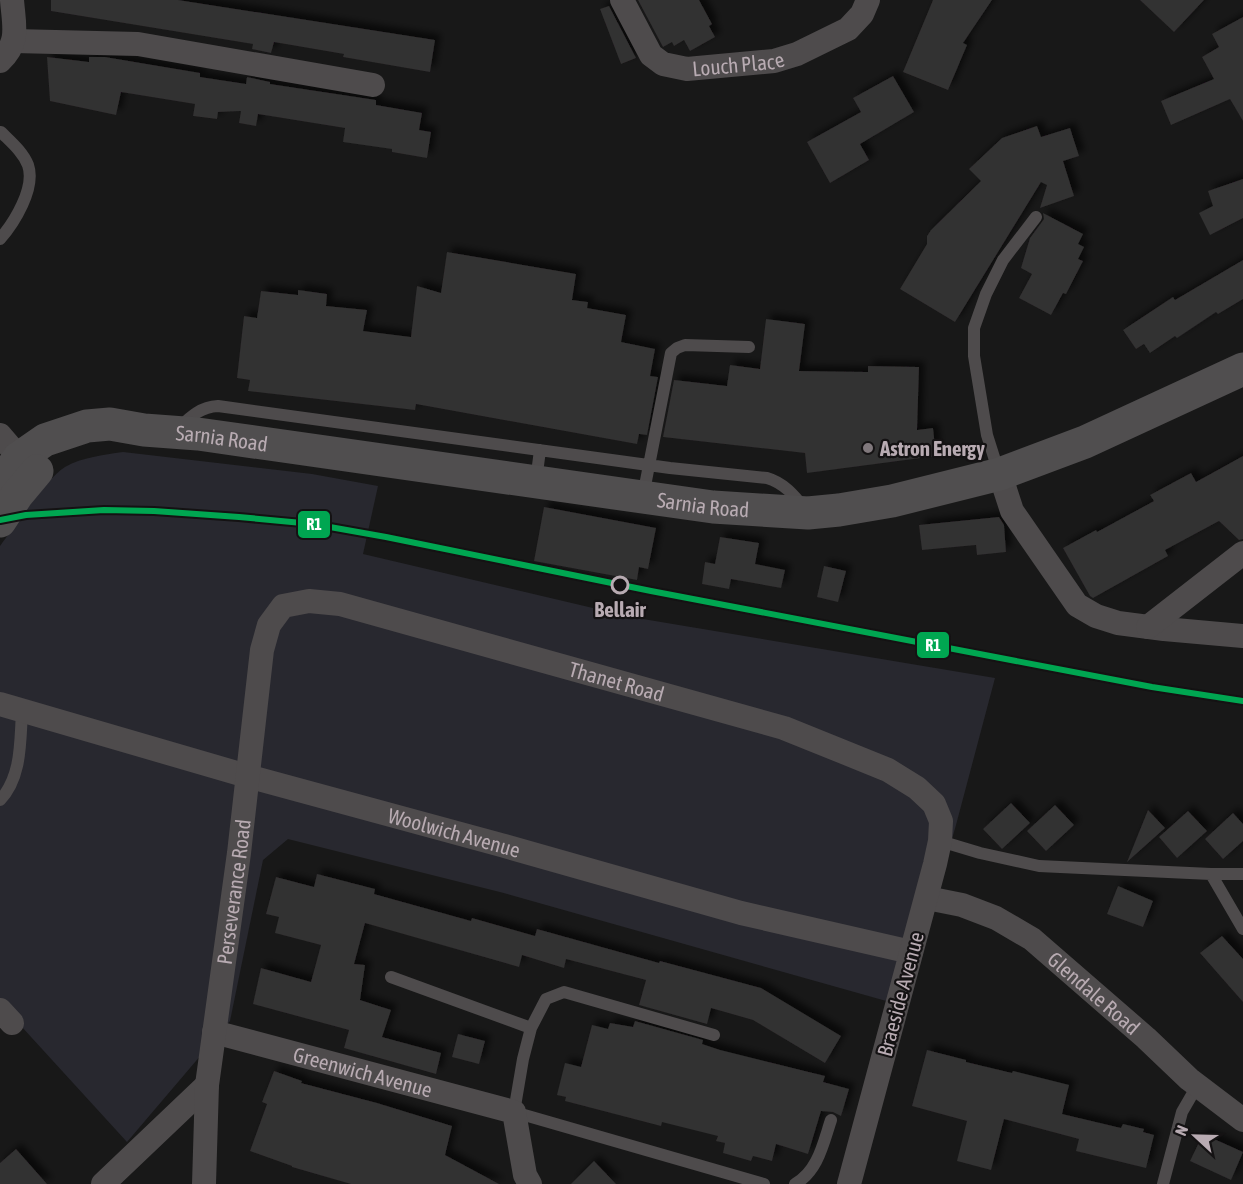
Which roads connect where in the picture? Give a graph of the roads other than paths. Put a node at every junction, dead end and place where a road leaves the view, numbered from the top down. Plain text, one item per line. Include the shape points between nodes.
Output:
1 (12, 0) edge
2 (622, 0) edge
3 (868, 0) edge
4 (14, 41) junction
5 (0, 61) edge
6 (374, 84) dead end
7 (1, 132) edge
8 (1036, 218) dead end
9 (0, 239) edge
10 (749, 347) dead end
11 (1243, 369) edge
12 (540, 450) junction
13 (430, 451) junction
14 (18, 456) edge
15 (648, 464) junction
16 (1000, 474) junction
17 (536, 482) junction
18 (0, 484) edge
19 (643, 498) junction
20 (808, 513) junction
21 (0, 522) edge
22 (1243, 553) edge
23 (283, 606) joint
24 (1148, 627) junction
25 (1243, 636) edge
26 (11, 708) edge
27 (247, 776) junction
28 (0, 800) edge
29 (934, 804) joint
30 (940, 841) junction
31 (1211, 874) junction
32 (1243, 874) edge
33 (927, 898) junction
34 (1243, 929) edge
35 (911, 952) junction
36 (391, 977) dead end
37 (531, 1028) junction
38 (214, 1032) junction
39 (714, 1035) dead end
40 (207, 1085) junction
41 (1197, 1086) junction
42 (514, 1112) junction
43 (831, 1120) dead end
44 (1243, 1120) edge
45 (103, 1184) edge
46 (204, 1184) edge
47 (530, 1184) edge
48 (764, 1184) edge
49 (795, 1184) edge
50 (849, 1184) edge
51 (1163, 1184) edge

1 - 4 street
2 - 3 street, Louch Place via 651,55 663,64 687,69 774,61 797,54 848,29 862,14
4 - 5 street
4 - 6 street via 138,44
7 - 9 lane via 23,155 31,176 16,218
8 - 16 lane via 1003,260 974,328 974,356 987,435
10 - 15 lane via 686,345 671,353
11 - 16 main road, Sarnia Road via 1085,442
12 - 13 lane
12 - 15 lane
12 - 17 lane
13 - 14 main road, Sarnia Road via 160,431 86,444 52,459
13 - 17 main road, Sarnia Road
14 - 18 main road, Sarnia Road
14 - 21 main road, Sarnia Road
15 - 19 lane
15 - 20 lane via 775,480
16 - 20 main road, Sarnia Road via 892,501
16 - 24 street via 1012,511 1077,605 1118,623
17 - 19 main road, Sarnia Road
19 - 20 main road, Sarnia Road
22 - 24 street
23 - 27 street, Perseverance Road via 269,625 262,650
23 - 29 street, Thanet Road via 309,601 340,604 784,728 888,770
24 - 25 street
26 - 27 street, Woolwich Avenue
26 - 28 lane via 20,752 16,773
27 - 35 street, Woolwich Avenue via 741,913
27 - 38 street, Perseverance Road
29 - 30 street, Braeside Avenue via 941,822
30 - 31 lane via 1039,866
30 - 33 street, Braeside Avenue
31 - 32 lane
31 - 34 lane
33 - 35 street, Braeside Avenue
33 - 41 street, Glendale Road via 962,905 996,918 1032,939
35 - 50 street, Braeside Avenue
36 - 37 lane
37 - 39 lane via 546,999 564,992
37 - 42 lane
38 - 40 street, Perseverance Road
38 - 42 street, Greenwich Avenue
40 - 45 street
40 - 46 street, Perseverance Road
41 - 44 street, Glendale Road
41 - 51 lane via 1182,1112
42 - 47 street
42 - 48 lane
43 - 49 lane via 815,1165

